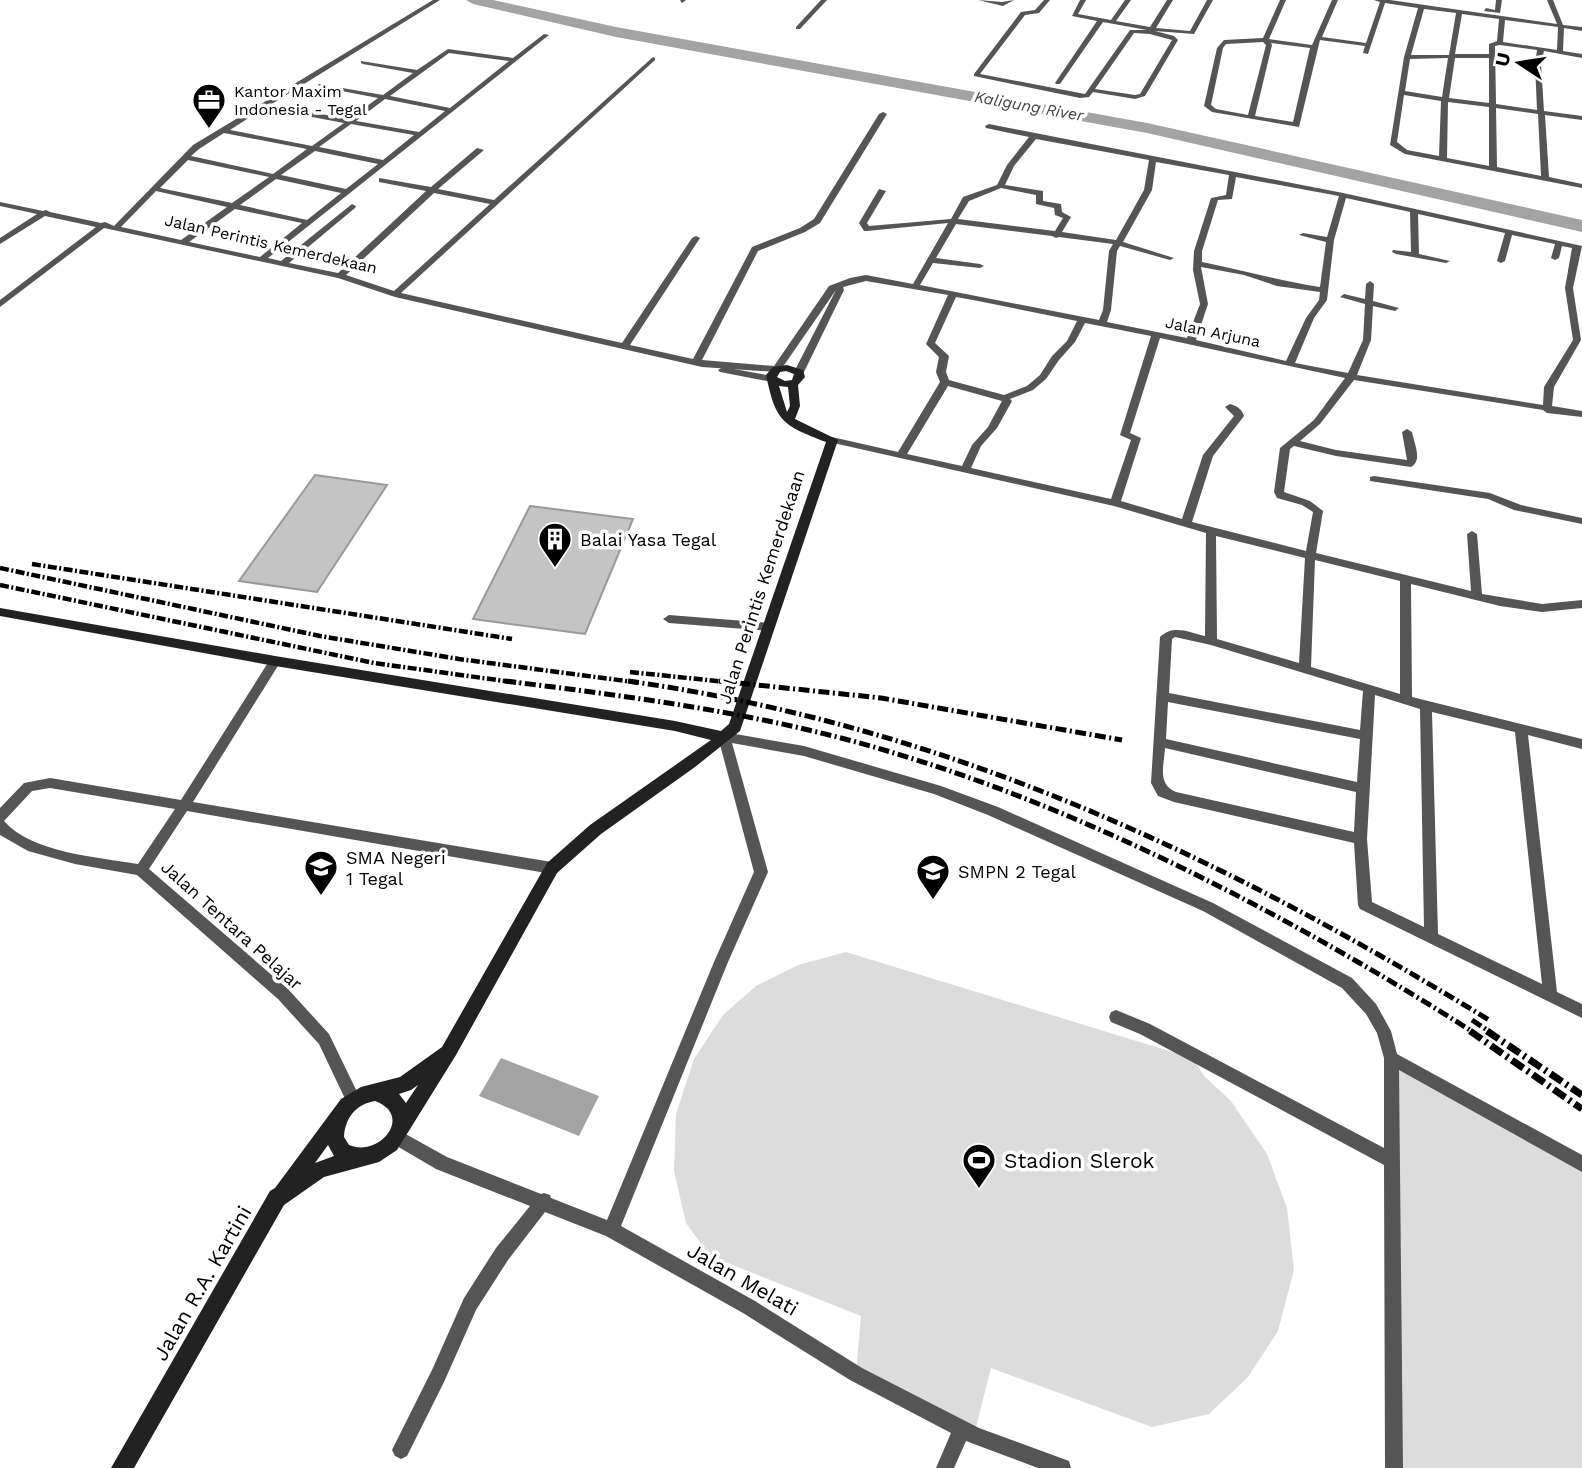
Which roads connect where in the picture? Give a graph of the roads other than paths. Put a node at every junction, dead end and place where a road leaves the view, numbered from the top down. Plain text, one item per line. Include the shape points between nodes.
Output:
1 (437, 0) edge
2 (824, 0) edge
3 (981, 0) edge
4 (1011, 0) edge
5 (1047, 0) edge
6 (1083, 0) edge
7 (1128, 0) edge
8 (1170, 0) edge
9 (1210, 0) edge
10 (1283, 0) edge
11 (1335, 0) edge
12 (1377, 0) edge
13 (1499, 0) edge
14 (1550, 0) edge
15 (1383, 1) edge
16 (1401, 2) edge
17 (1451, 2) dead end
18 (1422, 6) junction
19 (1459, 11) junction
20 (1500, 15) junction
21 (1101, 20) junction
22 (1112, 22) junction
23 (1560, 23) junction
24 (798, 28) dead end
25 (1582, 29) edge
26 (1151, 30) junction
27 (546, 35) dead end
28 (1318, 38) junction
29 (1265, 40) junction
30 (461, 43) dead end
31 (1500, 43) junction
32 (1368, 45) junction
33 (1314, 47) junction
34 (1541, 49) junction
35 (453, 50) junction
36 (1560, 52) junction
37 (1366, 53) dead end
38 (1492, 56) junction
39 (1582, 56) edge
40 (1406, 57) junction
41 (653, 58) dead end
42 (1451, 58) junction
43 (513, 60) junction
44 (363, 62) dead end
45 (418, 72) junction
46 (1058, 83) dead end
47 (321, 85) dead end
48 (1091, 90) junction
49 (1401, 93) junction
50 (385, 97) junction
51 (1445, 99) junction
52 (1493, 105) junction
53 (262, 106) junction
54 (452, 110) junction
55 (1540, 112) junction
56 (883, 114) dead end
57 (1251, 118) junction
58 (1582, 118) edge
59 (353, 120) junction
60 (1296, 125) junction
61 (989, 126) dead end
62 (221, 130) junction
63 (419, 134) junction
64 (1294, 135) dead end
65 (1034, 136) junction
66 (315, 148) junction
67 (480, 150) dead end
68 (185, 158) junction
69 (1443, 159) junction
70 (1153, 160) junction
71 (382, 162) junction
72 (1493, 168) junction
73 (1233, 174) junction
74 (277, 176) junction
75 (1545, 179) junction
76 (382, 180) dead end
77 (1000, 186) junction
78 (1582, 186) edge
79 (156, 189) junction
80 (345, 191) junction
81 (431, 191) junction
82 (882, 191) dead end
83 (1343, 195) junction
84 (493, 202) junction
85 (0, 204) edge
86 (235, 205) junction
87 (352, 206) dead end
88 (46, 212) junction
89 (1414, 212) junction
90 (952, 221) junction
91 (307, 222) junction
92 (105, 224) junction
93 (117, 227) junction
94 (1509, 233) junction
95 (1303, 235) dead end
96 (1056, 236) junction
97 (696, 238) dead end
98 (1330, 240) junction
99 (0, 242) edge
100 (182, 243) junction
101 (1117, 243) junction
102 (1559, 243) junction
103 (1579, 247) edge
104 (1396, 252) dead end
105 (1415, 254) junction
106 (1170, 258) dead end
107 (1555, 258) dead end
108 (262, 259) junction
109 (930, 260) junction
110 (1446, 261) dead end
111 (1502, 261) dead end
112 (283, 264) junction
113 (1197, 264) junction
114 (980, 266) dead end
115 (340, 276) junction
116 (1370, 284) dead end
117 (839, 286) junction
118 (915, 287) junction
119 (1324, 290) junction
120 (395, 294) junction
121 (953, 294) junction
122 (1345, 297) dead end
123 (1369, 302) junction
124 (0, 304) edge
125 (1395, 308) dead end
126 (1082, 320) junction
127 (1102, 324) junction
128 (1156, 335) junction
129 (1190, 343) junction
130 (625, 346) junction
131 (696, 362) junction
132 (1289, 365) junction
133 (775, 374) junction
134 (1351, 377) junction
135 (796, 378) junction
136 (945, 382) junction
137 (1005, 398) junction
138 (1230, 407) dead end
139 (1547, 410) junction
140 (1581, 417) edge
141 (790, 419) junction
142 (1407, 432) dead end
143 (832, 440) junction
144 (1292, 442) junction
145 (901, 455) junction
146 (965, 470) junction
147 (1374, 479) dead end
148 (1115, 503) junction
149 (1582, 522) edge
150 (1186, 523) junction
151 (1210, 531) junction
152 (1472, 534) dead end
153 (1310, 556) junction
154 (1405, 579) junction
155 (1477, 596) junction
156 (1582, 604) edge
157 (0, 612) edge
158 (669, 618) dead end
159 (769, 627) junction
160 (1211, 641) junction
161 (275, 661) junction
162 (1305, 669) junction
163 (1369, 689) junction
164 (1162, 696) junction
165 (1406, 699) junction
166 (1426, 706) junction
167 (1521, 729) junction
168 (1367, 736) junction
169 (724, 737) junction
170 (1160, 742) junction
171 (1582, 744) edge
172 (1363, 788) junction
173 (184, 806) junction
174 (0, 817) edge
175 (0, 825) edge
176 (1360, 839) junction
177 (552, 869) junction
178 (141, 870) junction
179 (1432, 938) junction
180 (1550, 995) junction
181 (1582, 1012) edge
182 (1116, 1017) dead end
183 (450, 1049) junction
184 (1391, 1058) junction
185 (358, 1098) junction
186 (338, 1116) junction
187 (399, 1132) junction
188 (356, 1158) junction
189 (1393, 1161) junction
190 (1582, 1164) edge
191 (277, 1198) junction
192 (544, 1202) junction
193 (611, 1230) junction
194 (962, 1428) junction
195 (401, 1450) dead end
196 (122, 1468) edge
197 (945, 1468) edge
198 (1062, 1468) edge
199 (1394, 1468) edge

1 - 53 street
2 - 24 street
3 - 4 street via 1003,4
5 - 48 street via 1037,12 1023,13 976,75 1080,96
6 - 21 street via 1074,15
7 - 22 street
8 - 26 street
9 - 26 street via 1192,33
10 - 29 street
11 - 28 street
12 - 15 street
13 - 20 street
14 - 23 street
15 - 16 street
15 - 32 street
16 - 18 street
17 - 20 street
18 - 19 street
18 - 40 street
19 - 20 street
19 - 42 street
20 - 23 street
20 - 31 street
21 - 22 street
21 - 46 street
22 - 26 street
23 - 25 street
23 - 36 street
26 - 48 street via 1132,31
26 - 48 street via 1175,40 1143,95
27 - 43 street
28 - 32 street
28 - 33 street
29 - 33 street
29 - 57 street via 1269,46
29 - 57 street via 1224,42 1207,106
30 - 35 street
31 - 34 street
31 - 38 street via 1492,44
32 - 37 street
33 - 60 street
34 - 36 street
34 - 55 street
35 - 43 street
35 - 45 street
36 - 39 street
38 - 42 street
38 - 52 street
40 - 42 street
40 - 49 street
41 - 84 street
42 - 51 street
43 - 54 street
44 - 45 street
45 - 50 street
47 - 50 street
49 - 51 street
49 - 69 street via 1395,147
50 - 54 street
50 - 59 street
51 - 52 street
51 - 69 street
52 - 55 street
52 - 72 street
53 - 59 street
53 - 62 street
54 - 63 street
55 - 58 street
55 - 75 street
56 - 131 street via 817,221 755,249
57 - 60 street
59 - 63 street
59 - 66 street
60 - 64 street
61 - 65 street
62 - 66 street
62 - 68 street
63 - 71 street
65 - 70 street
65 - 77 street
66 - 71 street
66 - 74 street
67 - 81 street
68 - 74 street
68 - 79 street
69 - 72 street
70 - 73 street
70 - 101 street via 1140,207
71 - 80 street
72 - 75 street
73 - 83 street
73 - 113 street via 1229,197 1215,198
74 - 80 street
74 - 86 street
75 - 78 street
76 - 81 street
77 - 90 street via 966,199
77 - 96 street via 1040,193 1039,202 1058,206 1058,213 1067,217
79 - 86 street
79 - 93 street
80 - 91 street
81 - 84 street
81 - 115 street
82 - 90 street via 863,223 867,229
83 - 89 street
83 - 98 street
84 - 120 street
85 - 88 street, Jalan Perintis Kemerdekaan
86 - 91 street
86 - 100 street
87 - 112 street
88 - 92 street, Jalan Perintis Kemerdekaan
88 - 99 street
89 - 94 street
89 - 105 street
90 - 96 street
90 - 109 street
91 - 108 street
92 - 93 street, Jalan Perintis Kemerdekaan
92 - 124 street
93 - 100 street, Jalan Perintis Kemerdekaan
94 - 102 street
94 - 111 street
95 - 98 street
96 - 101 street
97 - 130 street
98 - 119 street
100 - 108 street, Jalan Perintis Kemerdekaan
101 - 106 street
101 - 127 street
102 - 103 street
102 - 107 street
103 - 139 street via 1569,288 1577,340 1549,387
104 - 105 street
105 - 110 street
108 - 112 street, Jalan Perintis Kemerdekaan
109 - 114 street
109 - 118 street
112 - 115 street, Jalan Perintis Kemerdekaan
113 - 119 street
113 - 129 street via 1204,304
115 - 120 street, Jalan Perintis Kemerdekaan
116 - 123 street
117 - 118 street, Jalan Arjuna via 866,278
117 - 133 street via 832,288
117 - 135 street
118 - 121 street, Jalan Arjuna
119 - 132 street
120 - 130 street, Jalan Perintis Kemerdekaan
121 - 126 street, Jalan Arjuna
121 - 136 street via 930,344 944,356 941,372
122 - 123 street
123 - 125 street
123 - 134 street via 1367,340
126 - 127 street, Jalan Arjuna
126 - 137 street via 1044,377
127 - 128 street, Jalan Arjuna
128 - 129 street, Jalan Arjuna
128 - 148 street via 1125,435 1136,438
129 - 132 street, Jalan Arjuna
130 - 131 street, Jalan Perintis Kemerdekaan
131 - 133 street, Jalan Perintis Kemerdekaan
132 - 134 street, Jalan Arjuna
133 - 135 street, Jalan Perintis Kemerdekaan via 784,385
133 - 135 street, Jalan Perintis Kemerdekaan via 792,368
133 - 141 street via 775,404
134 - 139 street, Jalan Arjuna
134 - 144 street via 1317,422
135 - 141 street
136 - 137 street
136 - 145 street
137 - 146 street via 1006,406
138 - 150 street via 1239,416 1208,455
139 - 140 street, Jalan Arjuna
141 - 143 street
142 - 144 street via 1411,464
143 - 145 street
143 - 159 street, Jalan Perintis Kemerdekaan
144 - 153 street via 1282,458 1279,492 1318,511
145 - 146 street
146 - 148 street
147 - 149 street via 1490,496 1518,508
148 - 150 street
150 - 151 street
151 - 153 street
151 - 160 street
152 - 155 street
153 - 154 street
153 - 162 street
154 - 155 street
154 - 165 street
155 - 156 street via 1520,606
157 - 161 street
158 - 159 street
159 - 169 street, Jalan Perintis Kemerdekaan via 741,716
160 - 162 street
160 - 164 street via 1174,633 1166,637
161 - 169 street
161 - 173 street
162 - 163 street
163 - 165 street
163 - 168 street
164 - 168 street
164 - 170 street
165 - 166 street
166 - 167 street
166 - 179 street
167 - 171 street
167 - 180 street
168 - 172 street
169 - 177 street, Jalan Perintis Kemerdekaan via 707,754 601,825
169 - 184 street via 804,751 937,790 1208,907 1347,983 1384,1031
169 - 193 street via 761,872
170 - 172 street
170 - 176 street via 1157,783 1163,792
172 - 176 street
173 - 174 street via 42,783 28,787
173 - 177 street
173 - 178 street
175 - 178 street, Jalan Tentara Pelajar via 28,846
176 - 179 street via 1365,905
177 - 183 street, Jalan Perintis Kemerdekaan
178 - 185 street, Jalan Tentara Pelajar via 291,1003 324,1039
179 - 180 street
180 - 181 street
182 - 189 street
183 - 185 street via 405,1084
183 - 187 street, Jalan Perintis Kemerdekaan
184 - 189 street
184 - 190 street
185 - 186 street
185 - 187 street via 375,1093 394,1099 400,1107
186 - 188 street via 334,1127 339,1147
186 - 191 street
187 - 188 street via 379,1153
187 - 192 street, Jalan Melati via 442,1163
188 - 191 street, Jalan R.A. Kartini via 319,1170
189 - 199 street
191 - 196 street, Jalan R.A. Kartini
192 - 193 street, Jalan Melati
192 - 195 street via 470,1304
193 - 194 street, Jalan Melati via 749,1307 856,1374
194 - 197 street
194 - 198 street, Jalan Melati

